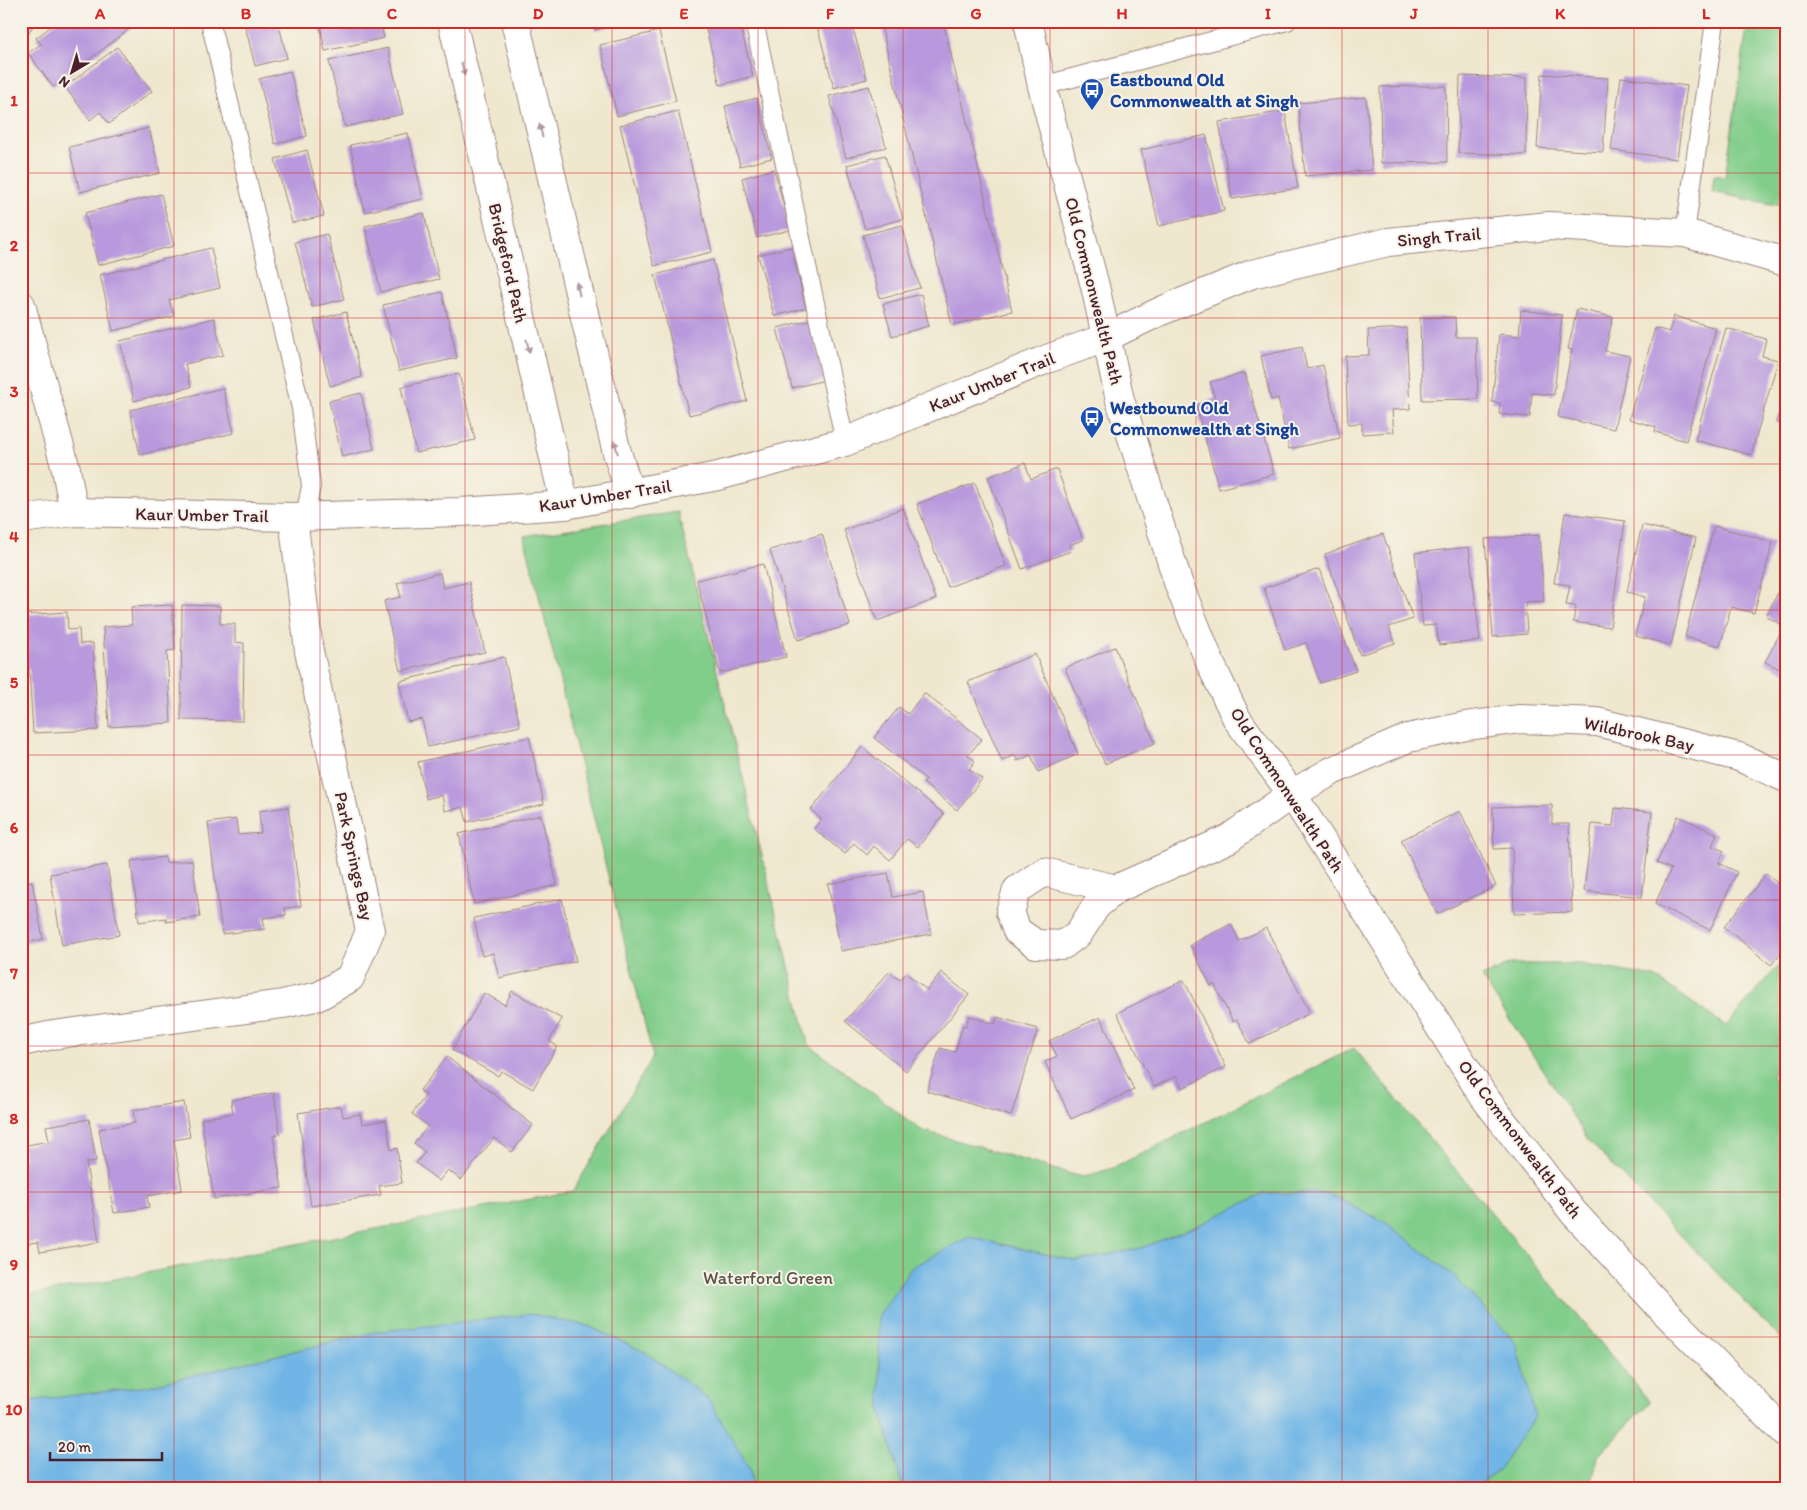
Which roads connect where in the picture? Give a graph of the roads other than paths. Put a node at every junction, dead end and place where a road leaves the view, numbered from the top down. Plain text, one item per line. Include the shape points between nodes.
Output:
1 (210, 21) edge
2 (452, 21) edge
3 (516, 21) edge
4 (754, 21) edge
5 (1028, 21) edge
6 (1287, 21) edge
7 (1715, 21) edge
8 (1247, 26) edge
9 (1042, 86) junction
10 (1685, 233) junction
11 (1786, 262) edge
12 (21, 305) edge
13 (1105, 338) junction
14 (844, 442) junction
15 (630, 494) junction
16 (565, 505) junction
17 (74, 512) junction
18 (299, 517) junction
19 (21, 519) edge
20 (1786, 778) edge
21 (1292, 794) junction
22 (1116, 889) dead end
23 (21, 1042) edge
24 (1786, 1434) edge

1 - 18 lane via 301,408 312,486
2 -> 16 street, Bridgeford Path
15 -> 3 street via 616,450
4 - 14 lane
5 - 9 street, Old Commonwealth Path
6 - 8 lane
7 - 10 lane
8 - 9 lane
9 - 13 street, Old Commonwealth Path via 1095,286
10 - 11 street, Singh Trail
10 - 13 street, Singh Trail via 1549,226 1388,242 1252,274
12 - 17 street via 66,469
13 - 14 street, Kaur Umber Trail
13 - 21 street, Old Commonwealth Path via 1150,497 1179,585 1211,665 1237,719
14 - 15 street, Kaur Umber Trail via 718,476
15 - 16 street, Kaur Umber Trail
16 - 18 street, Kaur Umber Trail
17 - 18 street, Kaur Umber Trail
17 - 19 street, Kaur Umber Trail
18 - 23 street, Park Springs Bay via 309,651 370,931 350,978 319,996 283,1004
20 - 21 street, Wildbrook Bay via 1739,757 1597,722 1520,719 1408,738 1332,771
21 - 22 street, Wildbrook Bay via 1228,839
21 - 24 street, Old Commonwealth Path via 1484,1097 1574,1212 1664,1311

